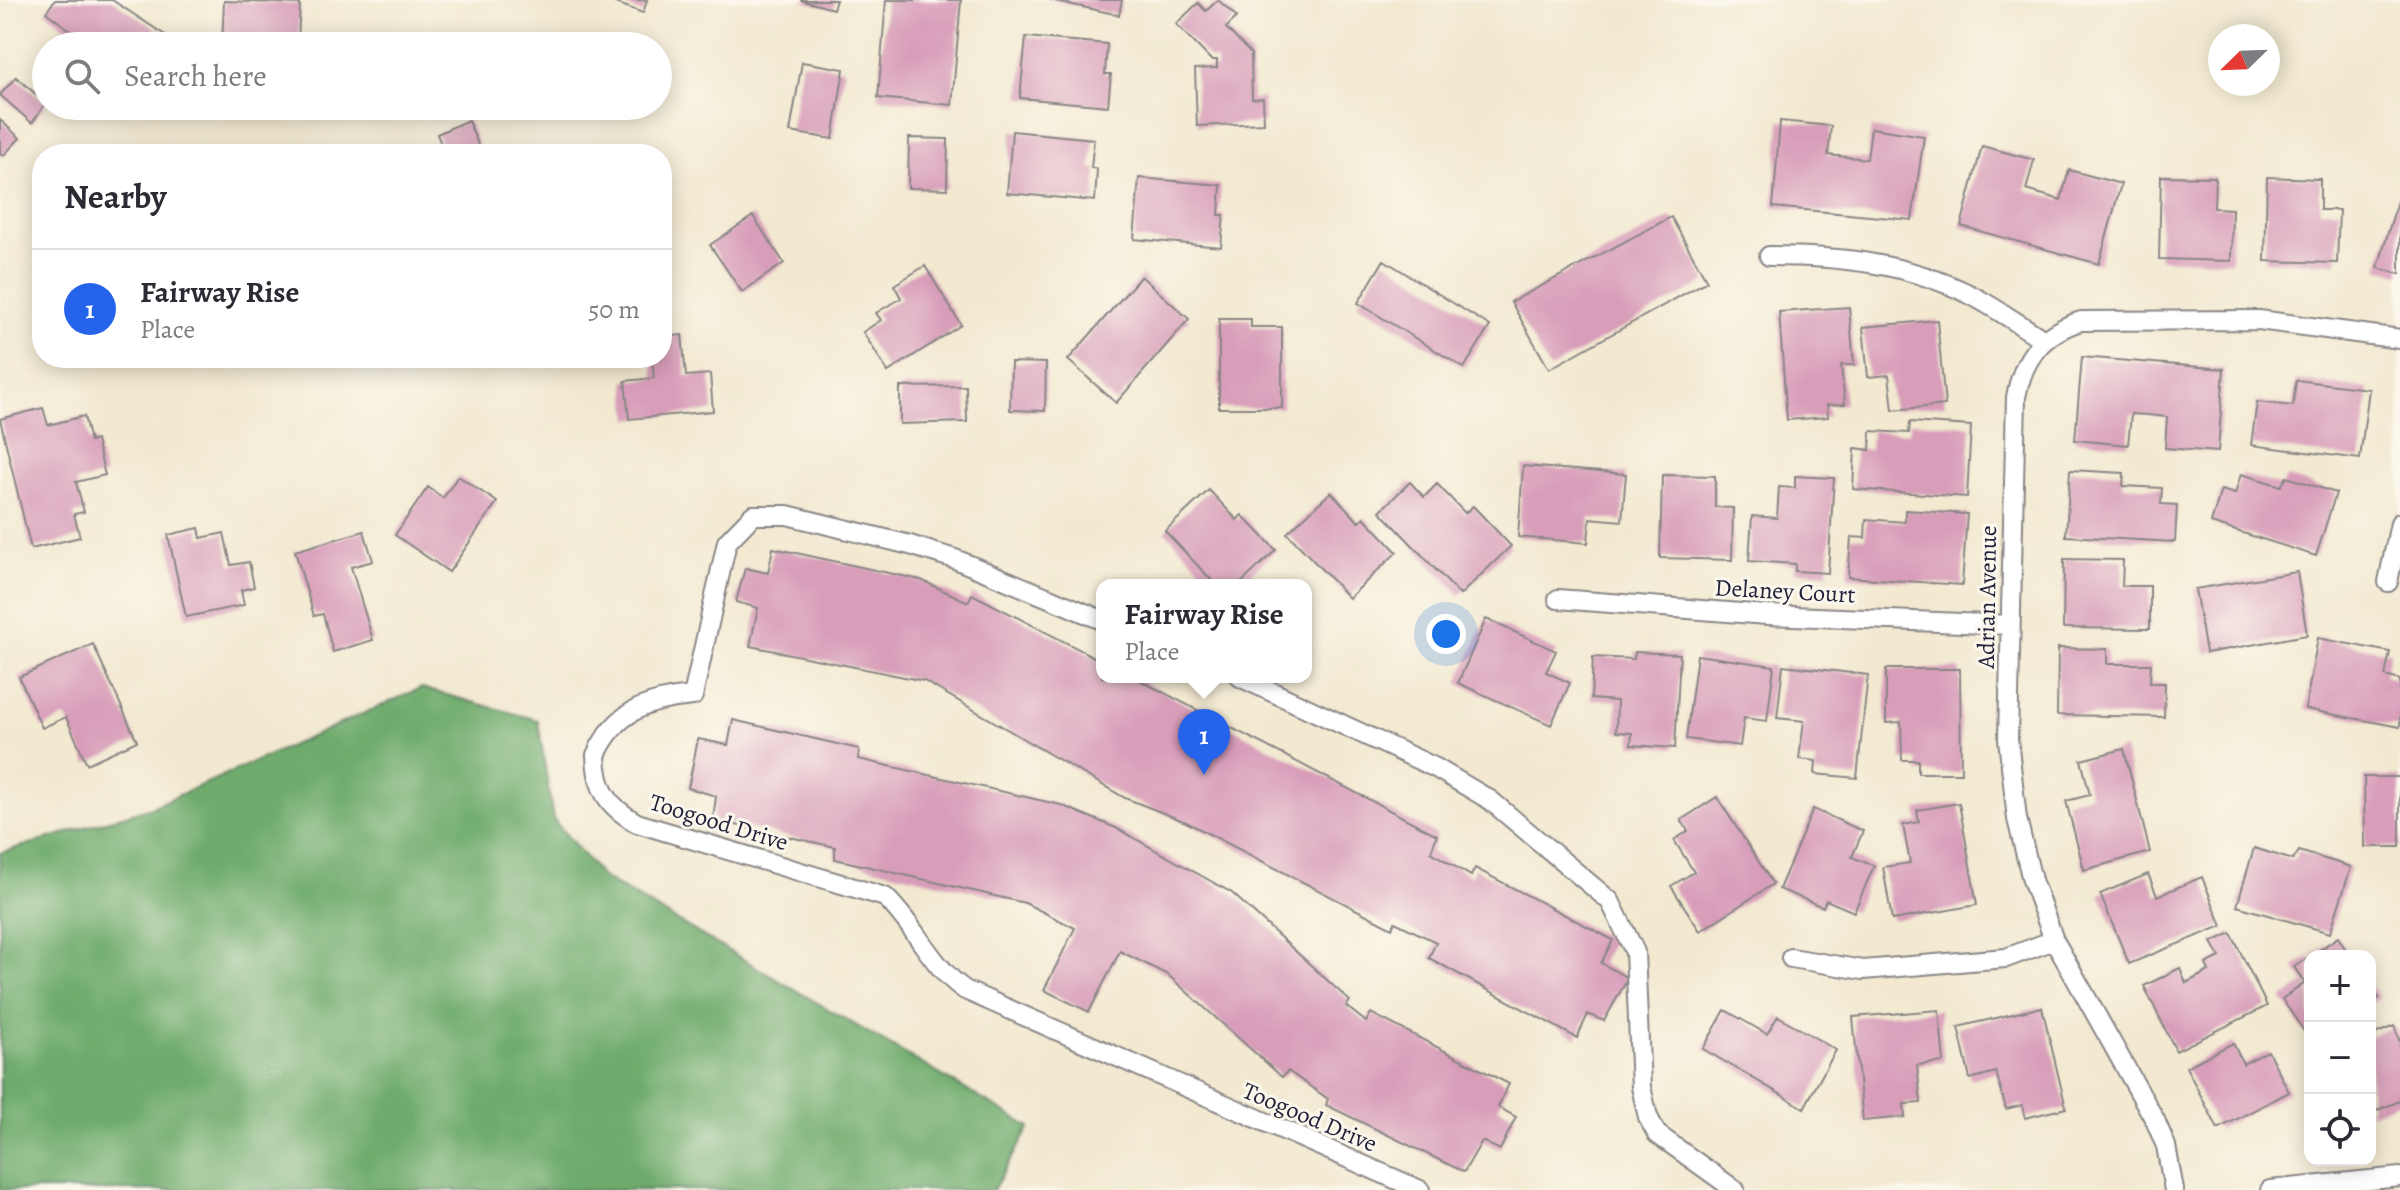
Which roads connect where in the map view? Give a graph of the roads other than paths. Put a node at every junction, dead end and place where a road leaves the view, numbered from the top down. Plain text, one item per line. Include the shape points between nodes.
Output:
1 (1769, 256) dead end
2 (2400, 339) edge
3 (2044, 340) junction
4 (2400, 523) edge
5 (2388, 582) dead end
6 (1558, 599) dead end
7 (1096, 618) edge
8 (2010, 625) junction
9 (1253, 683) edge
10 (2054, 940) junction
11 (1791, 958) dead end
12 (2400, 1177) edge
13 (1420, 1190) edge
14 (1735, 1190) edge
15 (2174, 1190) edge
16 (2270, 1190) edge

1 - 3 lane via 1832,256 1908,271 1971,295
2 - 3 lane, Adrian Avenue via 2259,320 2111,319 2061,327
3 - 8 lane, Adrian Avenue via 2020,372 2016,397
4 - 5 lane
6 - 8 lane, Delaney Court
7 - 13 lane, Toogood Drive via 910,545 787,515 753,515 727,542 693,696 635,707 617,720 596,755 602,794 616,811 637,823 885,897 944,976 965,990
8 - 10 lane, Adrian Avenue via 2008,739 2017,819
9 - 14 lane via 1436,768 1490,800 1610,901 1635,952 1641,1087 1648,1117 1657,1134
10 - 11 lane via 2006,958 1863,970
10 - 15 lane, Adrian Avenue via 2155,1120
12 - 16 lane

